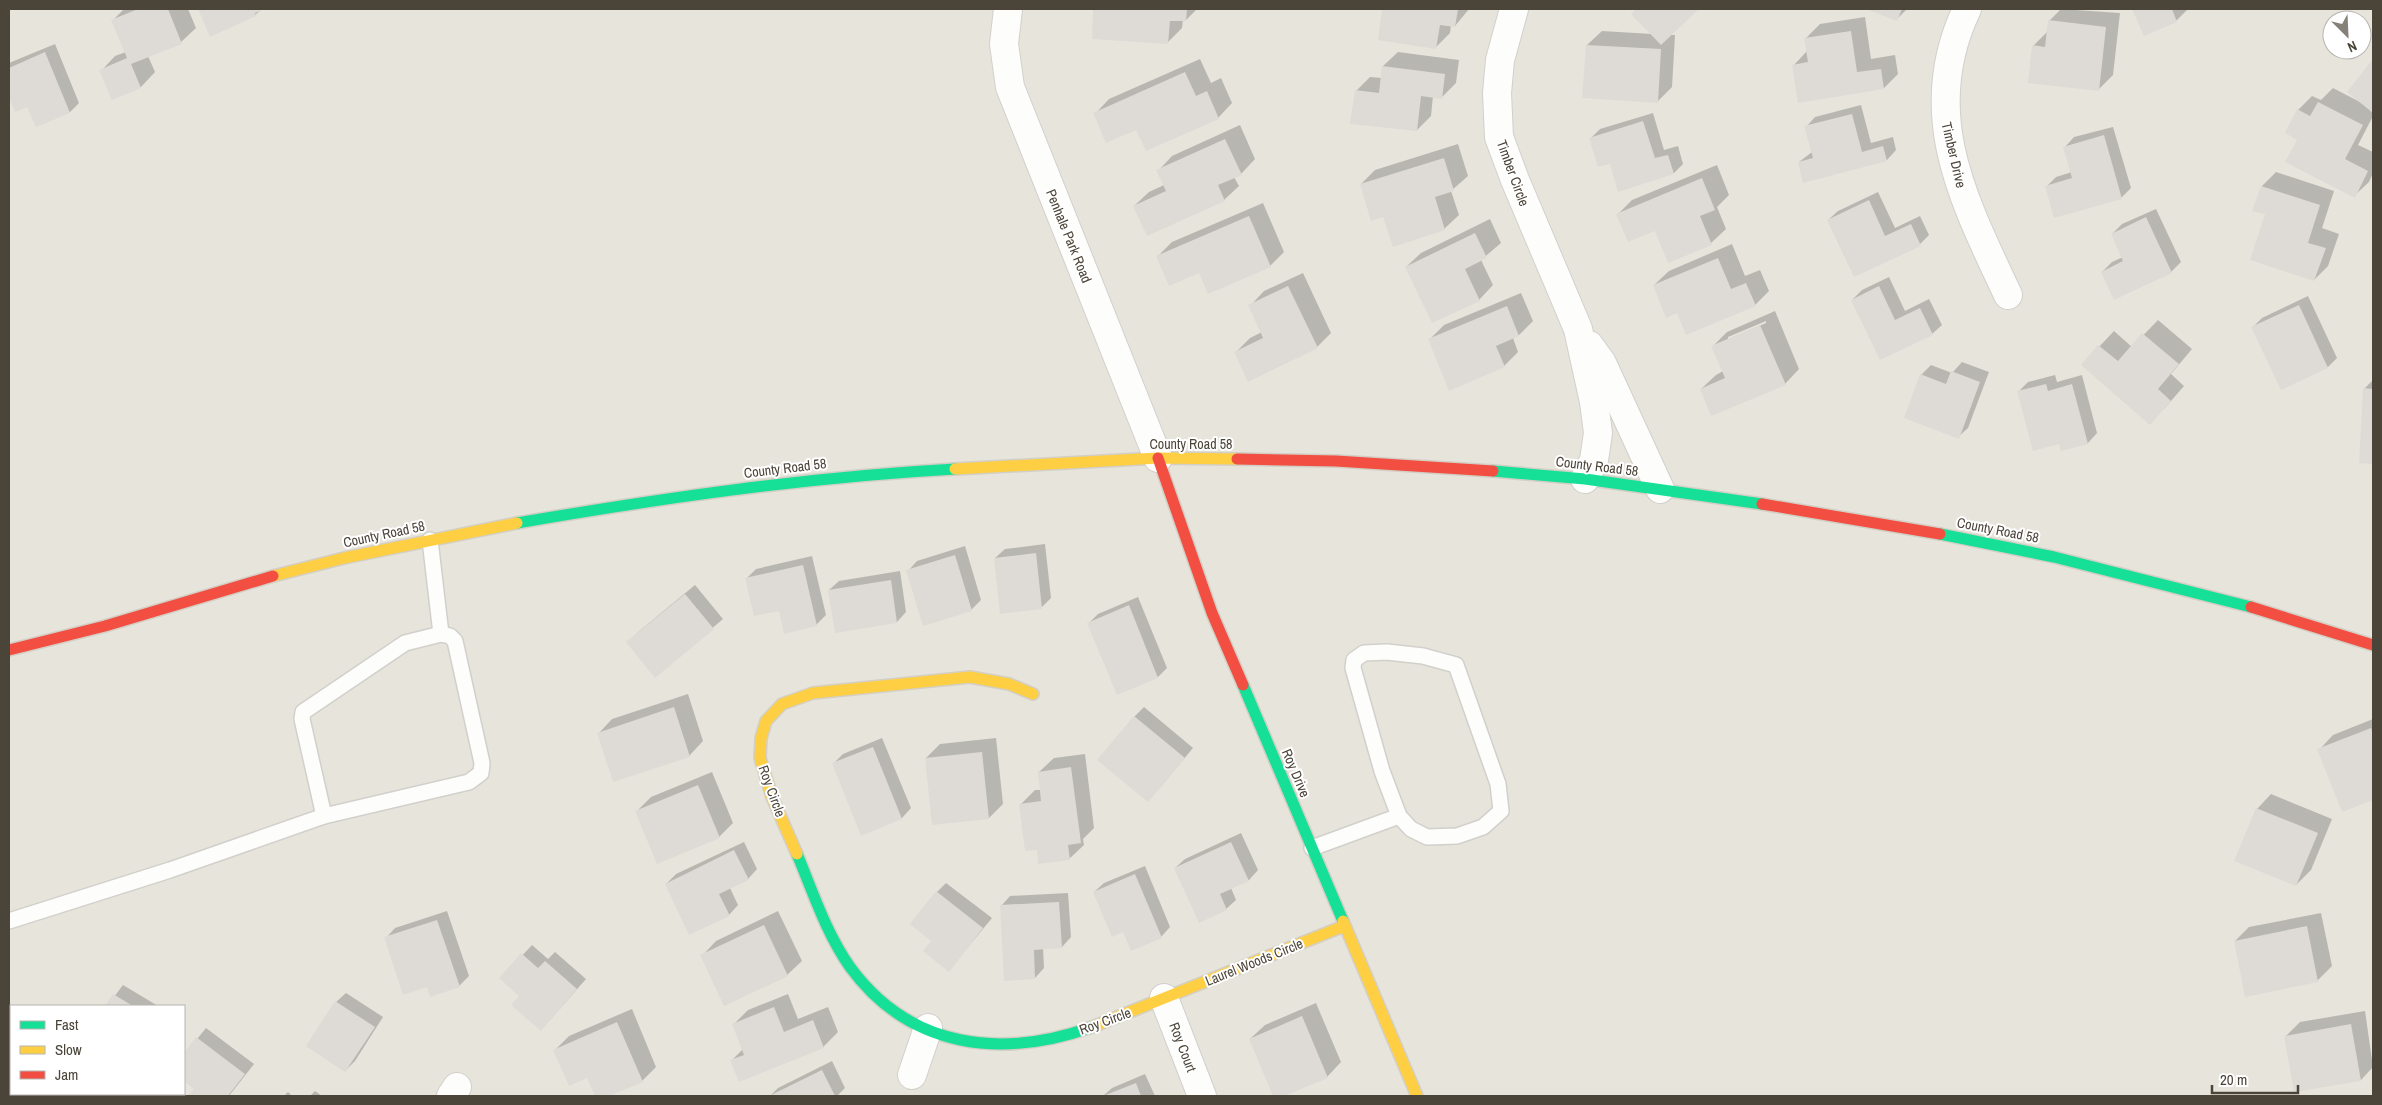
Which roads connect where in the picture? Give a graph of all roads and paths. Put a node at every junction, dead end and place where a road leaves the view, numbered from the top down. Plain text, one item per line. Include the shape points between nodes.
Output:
1 (1008, 9) edge
2 (1514, 9) edge
3 (1967, 9) edge
4 (2008, 296) dead end
5 (1578, 329) junction
6 (1158, 458) junction
7 (1585, 479) junction
8 (1660, 489) junction
9 (430, 540) junction
10 (440, 634) junction
11 (2373, 645) edge
12 (9, 650) edge
13 (1033, 694) dead end
14 (324, 816) junction
15 (1399, 816) junction
16 (1312, 848) junction
17 (9, 921) edge
18 (1344, 926) junction
19 (1164, 998) junction
20 (928, 1028) junction
21 (912, 1075) dead end
22 (1202, 1096) edge
23 (1416, 1096) edge

1 - 6 street, Penhale Park Road via 1004,44 1010,87
2 - 5 street, Timber Circle via 1500,60 1497,94 1499,137
3 - 4 street, Timber Drive via 1947,70 1946,119 1958,182
5 - 7 street, Timber Circle via 1598,433 1594,460
5 - 8 street, Timber Circle via 1602,363
6 - 7 street, County Road 58 via 1336,461
6 - 9 street, County Road 58 via 896,472 786,483 634,503
6 - 16 street, Roy Drive via 1212,613
7 - 8 street, County Road 58
8 - 11 street, County Road 58 via 1908,528 2054,557 2238,603
9 - 10 lane
9 - 12 street, County Road 58 via 271,576 105,626
10 - 14 lane via 405,643 303,712
10 - 14 lane via 455,641 482,763 481,773 469,782
13 - 20 street, Roy Circle via 1009,684 970,677 813,693 794,698 776,708 762,728 760,752 767,784 834,938 855,973 878,998 909,1020
14 - 17 lane via 170,870
15 - 15 lane via 1411,829 1428,838 1457,836 1483,827 1501,810 1498,784 1456,665 1423,656 1364,653 1354,660 1353,668 1382,771
15 - 16 lane
16 - 18 street, Roy Drive
18 - 19 street, Laurel Woods Circle
18 - 23 street, Roy Drive
19 - 20 street, Roy Circle via 1054,1039 1008,1046 981,1045
19 - 22 street, Roy Court
20 - 21 street

